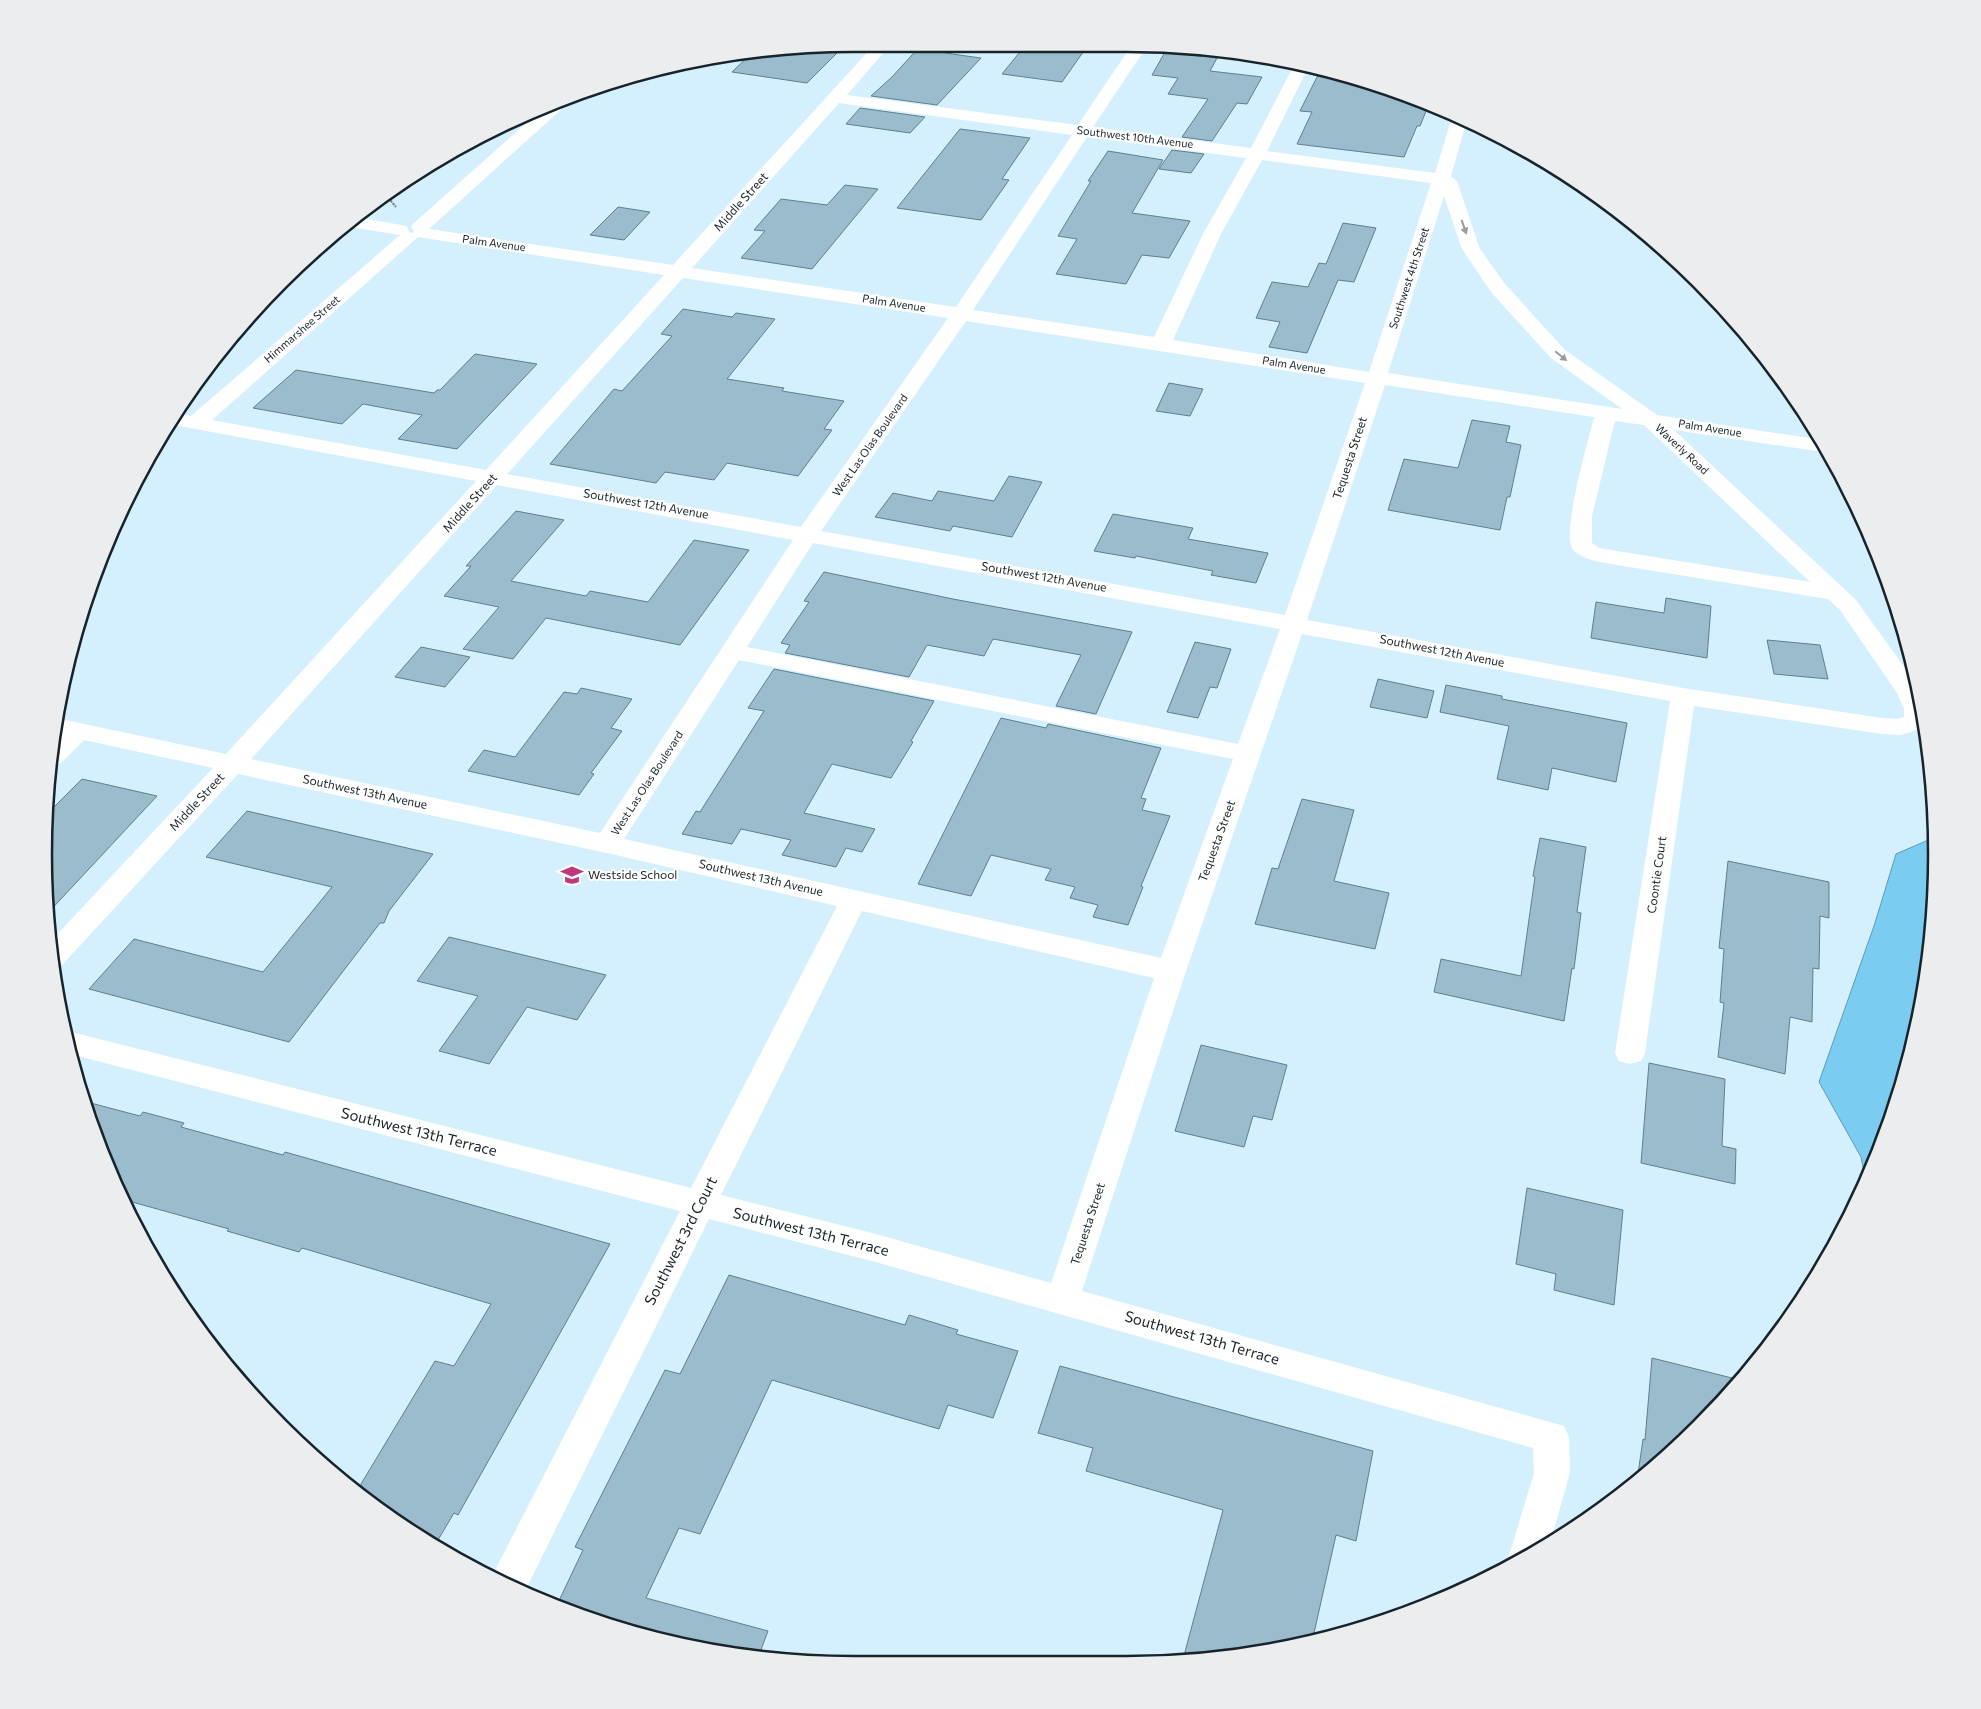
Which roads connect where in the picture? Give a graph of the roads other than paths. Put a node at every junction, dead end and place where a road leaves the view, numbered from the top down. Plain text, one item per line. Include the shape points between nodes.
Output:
1 (877, 52) edge
2 (1135, 52) edge
3 (1299, 72) edge
4 (835, 98) junction
5 (545, 115) edge
6 (1458, 125) edge
7 (1084, 131) junction
8 (1257, 153) junction
9 (1441, 179) junction
10 (360, 224) edge
11 (413, 232) junction
12 (680, 270) junction
13 (961, 314) junction
14 (1161, 344) junction
15 (1376, 378) junction
16 (1606, 412) junction
17 (1650, 419) junction
18 (181, 420) edge
19 (196, 423) junction
20 (1816, 445) edge
21 (493, 477) junction
22 (808, 534) junction
23 (1834, 593) junction
24 (1294, 623) junction
25 (732, 651) junction
26 (1683, 696) junction
27 (1914, 702) edge
28 (1917, 724) edge
29 (67, 728) edge
30 (61, 740) edge
31 (1248, 754) junction
32 (233, 764) junction
33 (607, 844) junction
34 (854, 899) junction
35 (58, 951) edge
36 (1171, 971) junction
37 (76, 1044) edge
38 (1630, 1053) dead end
39 (700, 1204) junction
40 (1063, 1299) junction
41 (1530, 1548) edge
42 (511, 1579) edge

1 - 4 street, Middle Street
2 - 7 street, West Las Olas Boulevard
3 - 8 street
4 - 7 street, Southwest 10th Avenue
4 - 12 street, Middle Street
5 - 11 street, Himmarshee Street
6 - 9 street
7 - 8 street, Southwest 10th Avenue
7 - 13 street, West Las Olas Boulevard
8 - 9 street, Southwest 10th Avenue
8 - 14 street via 1212,234
9 - 15 street, Southwest 4th Street
9 -> 17 street, Waverly Road via 1471,249 1498,288 1558,354
10 - 11 street, Palm Avenue
11 - 12 street, Palm Avenue
11 - 19 street, Himmarshee Street
12 - 13 street, Palm Avenue
12 - 21 street, Middle Street
13 - 14 street, Palm Avenue
13 - 22 street, West Las Olas Boulevard
14 - 15 street, Palm Avenue
15 - 16 street, Palm Avenue
15 - 24 street, Tequesta Street
16 - 17 street, Palm Avenue
16 - 23 street via 1581,516 1580,546 1592,553 1616,558
17 - 20 street, Palm Avenue
17 - 23 street, Waverly Road
18 - 19 street, Southwest 12th Avenue
19 - 21 street, Southwest 12th Avenue
21 - 22 street, Southwest 12th Avenue
21 - 32 street, Middle Street
22 - 24 street, Southwest 12th Avenue
22 - 25 street, West Las Olas Boulevard
23 - 27 street, Waverly Road via 1858,618
24 - 26 street, Southwest 12th Avenue
24 - 31 street, Tequesta Street
25 - 31 street
25 - 33 street, West Las Olas Boulevard
26 - 28 street, Southwest 12th Avenue via 1882,726
26 - 38 street, Coontie Court
29 - 30 street
29 - 32 street, Southwest 13th Avenue
31 - 36 street, Tequesta Street
32 - 33 street, Southwest 13th Avenue
32 - 35 street, Middle Street
33 - 34 street, Southwest 13th Avenue
34 - 36 street, Southwest 13th Avenue
34 - 39 street, Southwest 3rd Court
36 - 40 street, Tequesta Street
37 - 39 street, Southwest 13th Terrace
39 - 40 street, Southwest 13th Terrace
39 - 42 street, Southwest 3rd Court
40 - 41 street, Southwest 13th Terrace via 1551,1437 1552,1473

